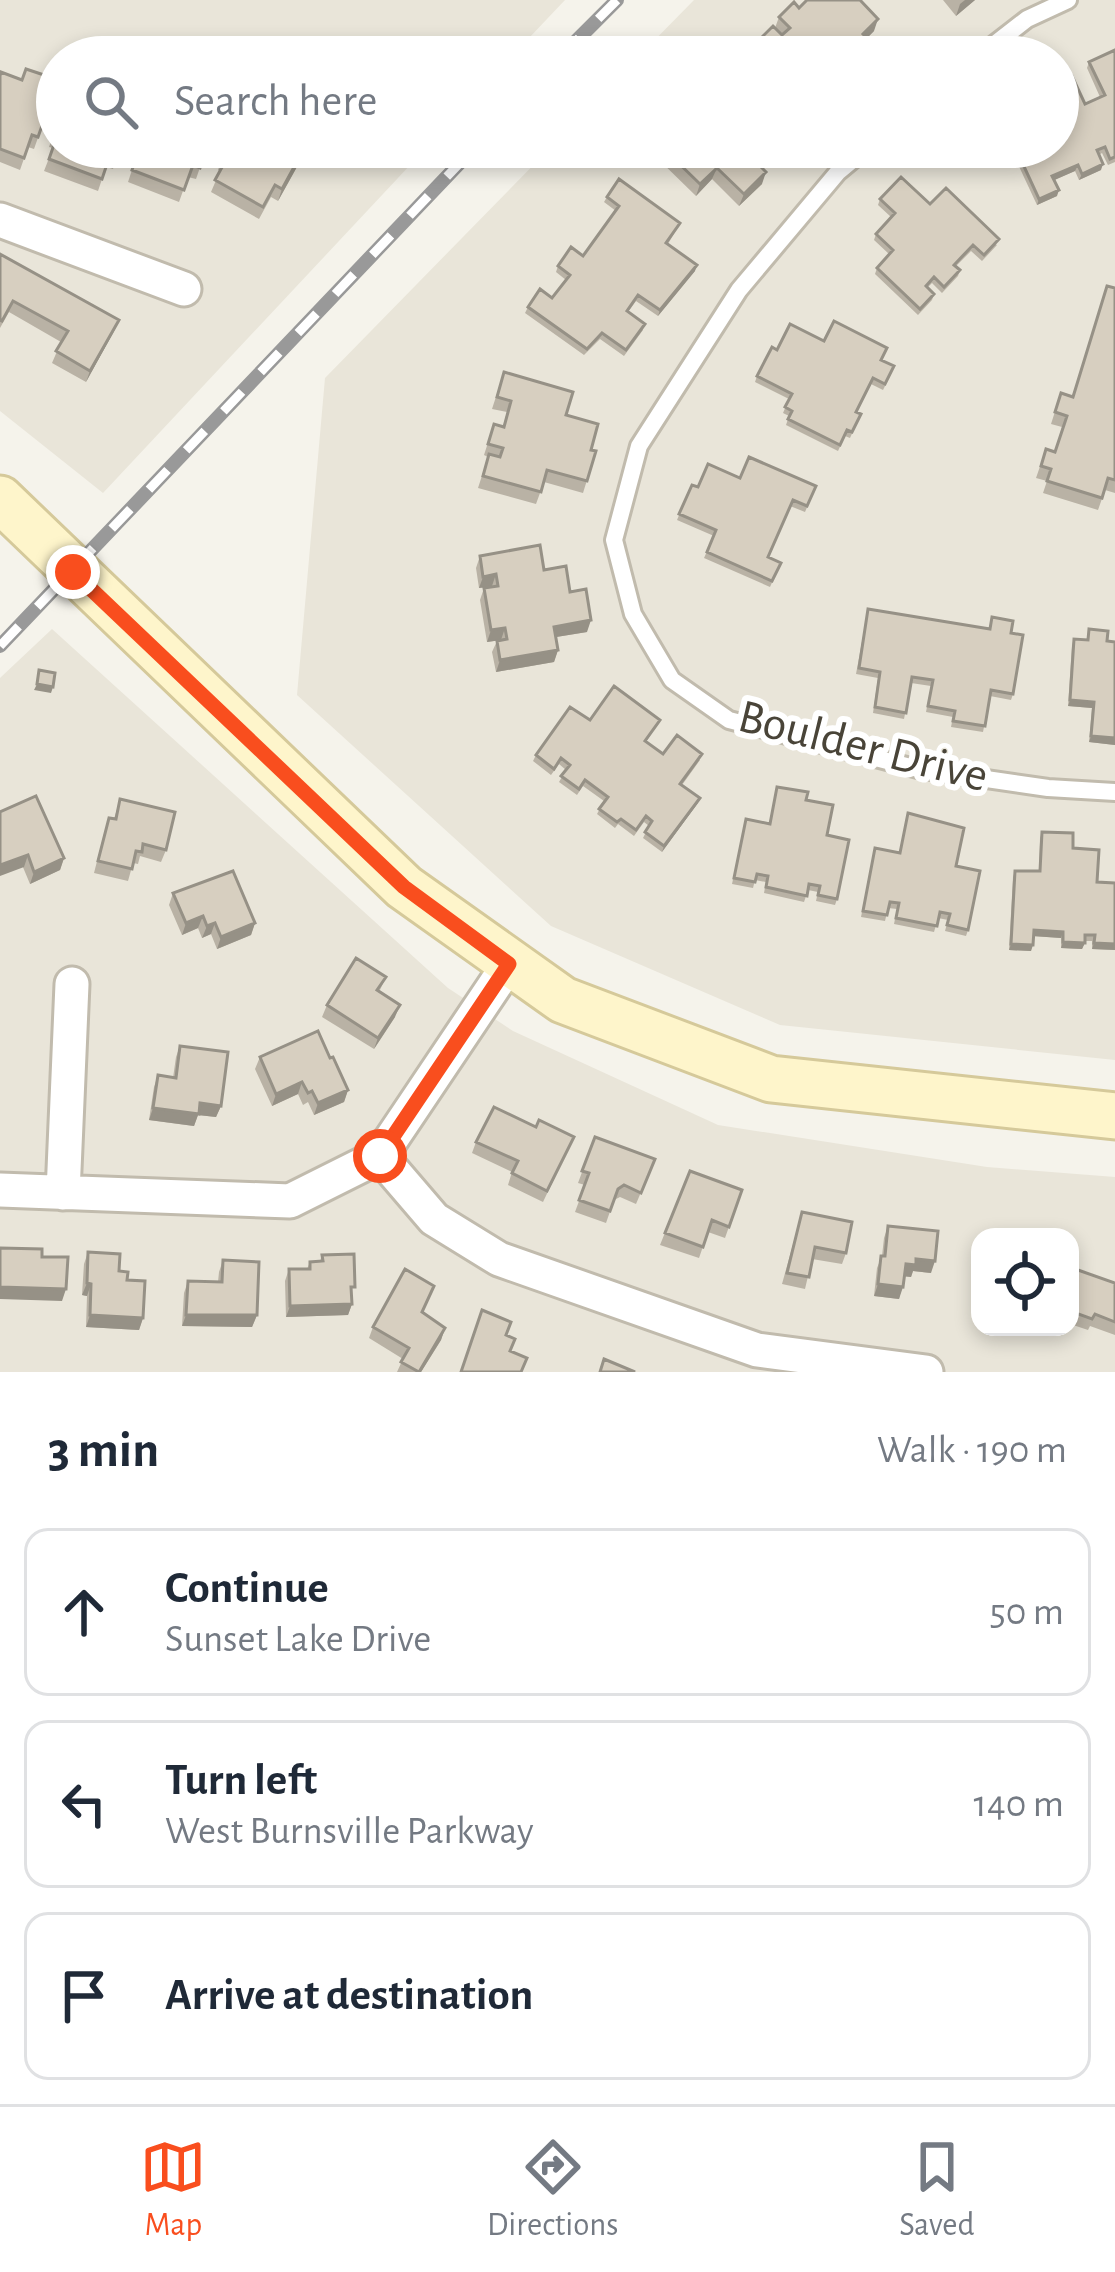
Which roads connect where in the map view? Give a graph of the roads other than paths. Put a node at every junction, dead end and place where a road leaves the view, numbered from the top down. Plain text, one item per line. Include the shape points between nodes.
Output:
1 (1067, 0) edge
2 (1005, 36) edge
3 (843, 168) edge
4 (0, 220) edge
5 (184, 289) dead end
6 (0, 499) edge
7 (1115, 792) edge
8 (509, 964) junction
9 (72, 984) dead end
10 (1115, 1115) edge
11 (380, 1156) junction
12 (0, 1190) edge
13 (63, 1192) junction
14 (926, 1372) edge

1 - 2 lane
3 - 7 lane, Boulder Drive via 739,290 639,446 614,541 633,614 672,680 729,720 918,769
4 - 5 street
6 - 8 street via 404,887
8 - 10 street via 563,1000 771,1079
8 - 11 street
9 - 13 street
11 - 13 street via 290,1201
11 - 14 street via 434,1219 499,1259 757,1350
12 - 13 street

